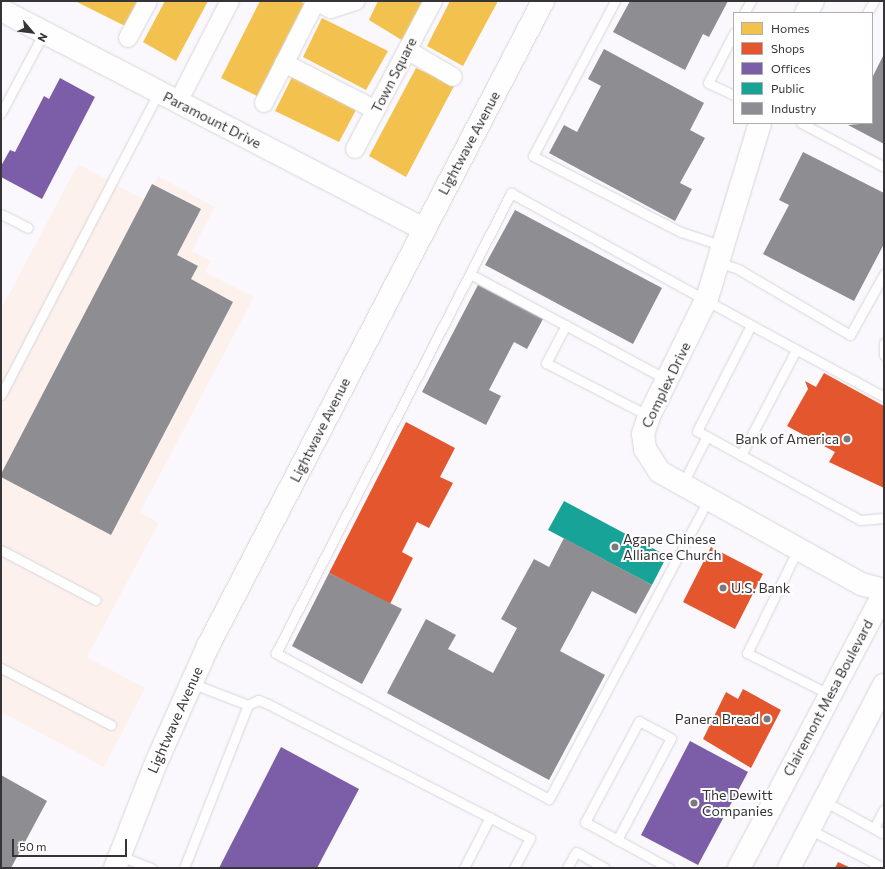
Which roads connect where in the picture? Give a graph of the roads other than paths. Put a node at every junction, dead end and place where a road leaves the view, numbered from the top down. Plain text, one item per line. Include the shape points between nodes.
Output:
1 (148, 1) edge
2 (230, 1) edge
3 (316, 1) edge
4 (356, 1) edge
5 (433, 1) edge
6 (543, 1) edge
7 (615, 1) edge
8 (751, 1) edge
9 (813, 1) edge
10 (874, 1) edge
11 (1, 10) edge
12 (745, 12) edge
13 (807, 12) edge
14 (868, 12) edge
15 (44, 32) junction
16 (733, 35) edge
17 (128, 38) dead end
18 (407, 50) junction
19 (284, 63) junction
20 (453, 76) dead end
21 (733, 95) edge
22 (168, 97) junction
23 (264, 103) dead end
24 (376, 110) junction
25 (1, 113) edge
26 (760, 124) edge
27 (803, 124) edge
28 (355, 149) dead end
29 (884, 167) edge
30 (1, 214) edge
31 (28, 228) dead end
32 (424, 229) junction
33 (720, 254) junction
34 (470, 274) junction
35 (884, 274) edge
36 (706, 298) junction
37 (566, 325) junction
38 (750, 325) junction
39 (884, 343) edge
40 (796, 350) junction
41 (884, 355) edge
42 (668, 380) junction
43 (1, 395) edge
44 (884, 397) edge
45 (649, 416) junction
46 (707, 436) junction
47 (741, 455) junction
48 (682, 484) junction
49 (708, 500) junction
50 (884, 518) edge
51 (798, 549) junction
52 (1, 550) edge
53 (884, 591) edge
54 (96, 600) dead end
55 (1, 668) edge
56 (191, 683) junction
57 (884, 685) edge
58 (829, 694) junction
59 (248, 706) junction
60 (111, 725) dead end
61 (824, 801) junction
62 (884, 809) edge
63 (490, 817) junction
64 (874, 828) junction
65 (809, 829) junction
66 (884, 834) edge
67 (617, 840) junction
68 (118, 862) edge
69 (880, 866) dead end
70 (152, 868) edge
71 (184, 868) edge
72 (464, 868) edge
73 (514, 868) edge
74 (567, 868) edge
75 (605, 868) edge
76 (670, 868) edge
77 (739, 868) edge
78 (789, 868) edge

1 - 17 street
2 - 22 street
3 - 4 street via 331,9
3 - 19 street
5 - 18 street, Town Square
6 - 32 main road, Lightwave Avenue
7 - 33 lane via 533,156
8 - 12 lane
9 - 13 main road
10 - 14 lane
11 - 15 main road, Paramount Drive
15 - 22 main road, Paramount Drive
15 - 25 lane
16 - 21 lane via 708,83
18 - 20 street
18 - 24 street, Town Square
19 - 23 street
19 - 24 street
22 - 32 main road, Paramount Drive
22 - 43 lane
24 - 28 street, Town Square
26 - 33 main road, Complex Drive
27 - 29 lane
30 - 31 lane
32 - 56 main road, Lightwave Avenue
33 - 35 lane via 738,269 850,335
33 - 36 main road, Complex Drive
34 - 36 lane via 511,193
34 - 37 lane
34 - 49 lane via 276,653 549,799
36 - 38 lane
36 - 42 main road, Complex Drive
37 - 42 lane
37 - 45 lane via 546,363
38 - 40 lane
38 - 46 lane via 698,431
39 - 41 lane
40 - 44 lane
40 - 47 lane
42 - 45 main road, Complex Drive
45 - 48 main road, Complex Drive via 643,434 645,449 660,472
46 - 47 lane
46 - 48 lane
47 - 50 lane via 860,520
48 - 49 main road, Complex Drive
49 - 51 main road, Complex Drive
51 - 53 main road, Complex Drive via 867,587
51 - 58 lane via 747,653
52 - 54 lane
53 - 58 main road, Clairemont Mesa Boulevard
55 - 60 lane
56 - 59 lane
56 - 68 main road, Lightwave Avenue
57 - 61 main road
58 - 77 main road, Clairemont Mesa Boulevard
59 - 63 lane via 258,700 268,704
59 - 71 lane
61 - 64 lane
61 - 65 main road
62 - 64 lane
63 - 72 lane
63 - 73 lane via 530,838
64 - 66 lane
65 - 69 lane
65 - 78 main road
67 - 67 lane via 671,738 639,721 585,822
67 - 76 lane
68 - 70 lane
74 - 75 lane via 576,852

